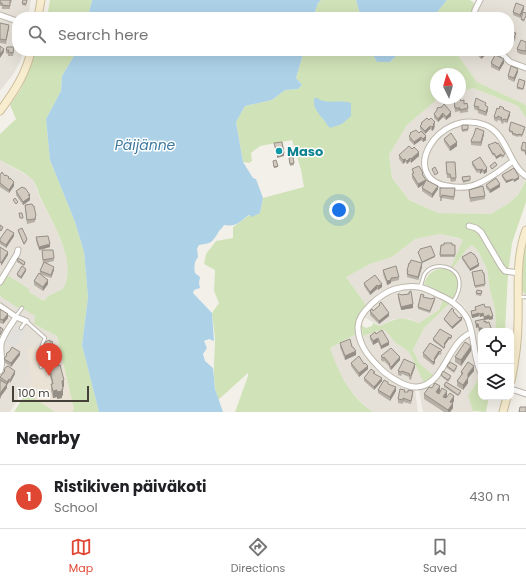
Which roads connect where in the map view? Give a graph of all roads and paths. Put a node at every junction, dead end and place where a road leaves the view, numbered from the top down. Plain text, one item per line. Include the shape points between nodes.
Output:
1 (41, 0) edge
2 (480, 0) edge
3 (39, 12) edge
4 (475, 12) edge
5 (0, 15) edge
6 (12, 19) edge
7 (29, 56) edge
8 (504, 56) edge
9 (526, 68) edge
10 (0, 111) edge
11 (513, 161) junction
12 (526, 176) edge
13 (468, 226) dead end
14 (526, 230) edge
15 (18, 250) dead end
16 (519, 273) junction
17 (0, 282) edge
18 (420, 287) junction
19 (522, 297) edge
20 (453, 302) junction
21 (0, 306) edge
22 (22, 308) dead end
23 (16, 316) junction
24 (26, 321) junction
25 (22, 328) dead end
26 (471, 333) junction
27 (514, 364) edge
28 (478, 366) edge
29 (41, 367) dead end
30 (0, 371) edge
31 (514, 389) edge
32 (526, 394) edge
33 (506, 400) edge
34 (503, 412) edge

1 - 3 street
2 - 4 street
5 - 6 street
7 - 10 street via 18,87
8 - 9 street via 510,62
11 - 11 street via 495,131 487,125 467,121 457,122 436,137 430,145 424,163 431,179 442,185 464,187 486,180
11 - 12 street
13 - 16 street via 481,232 505,271
14 - 16 street via 520,252
15 - 17 street
16 - 19 street
18 - 20 street
18 - 20 lane via 425,274 432,268 442,266 453,270 460,284
18 - 26 street via 394,289 381,296 364,312 358,326 359,336 364,352 381,370 415,388 428,384 461,340
19 - 27 street
20 - 26 street via 468,320
21 - 23 street
22 - 23 lane
23 - 24 street
23 - 30 street via 2,343
24 - 25 lane
24 - 29 lane via 45,338 40,348
26 - 28 street
31 - 32 street
33 - 34 street

